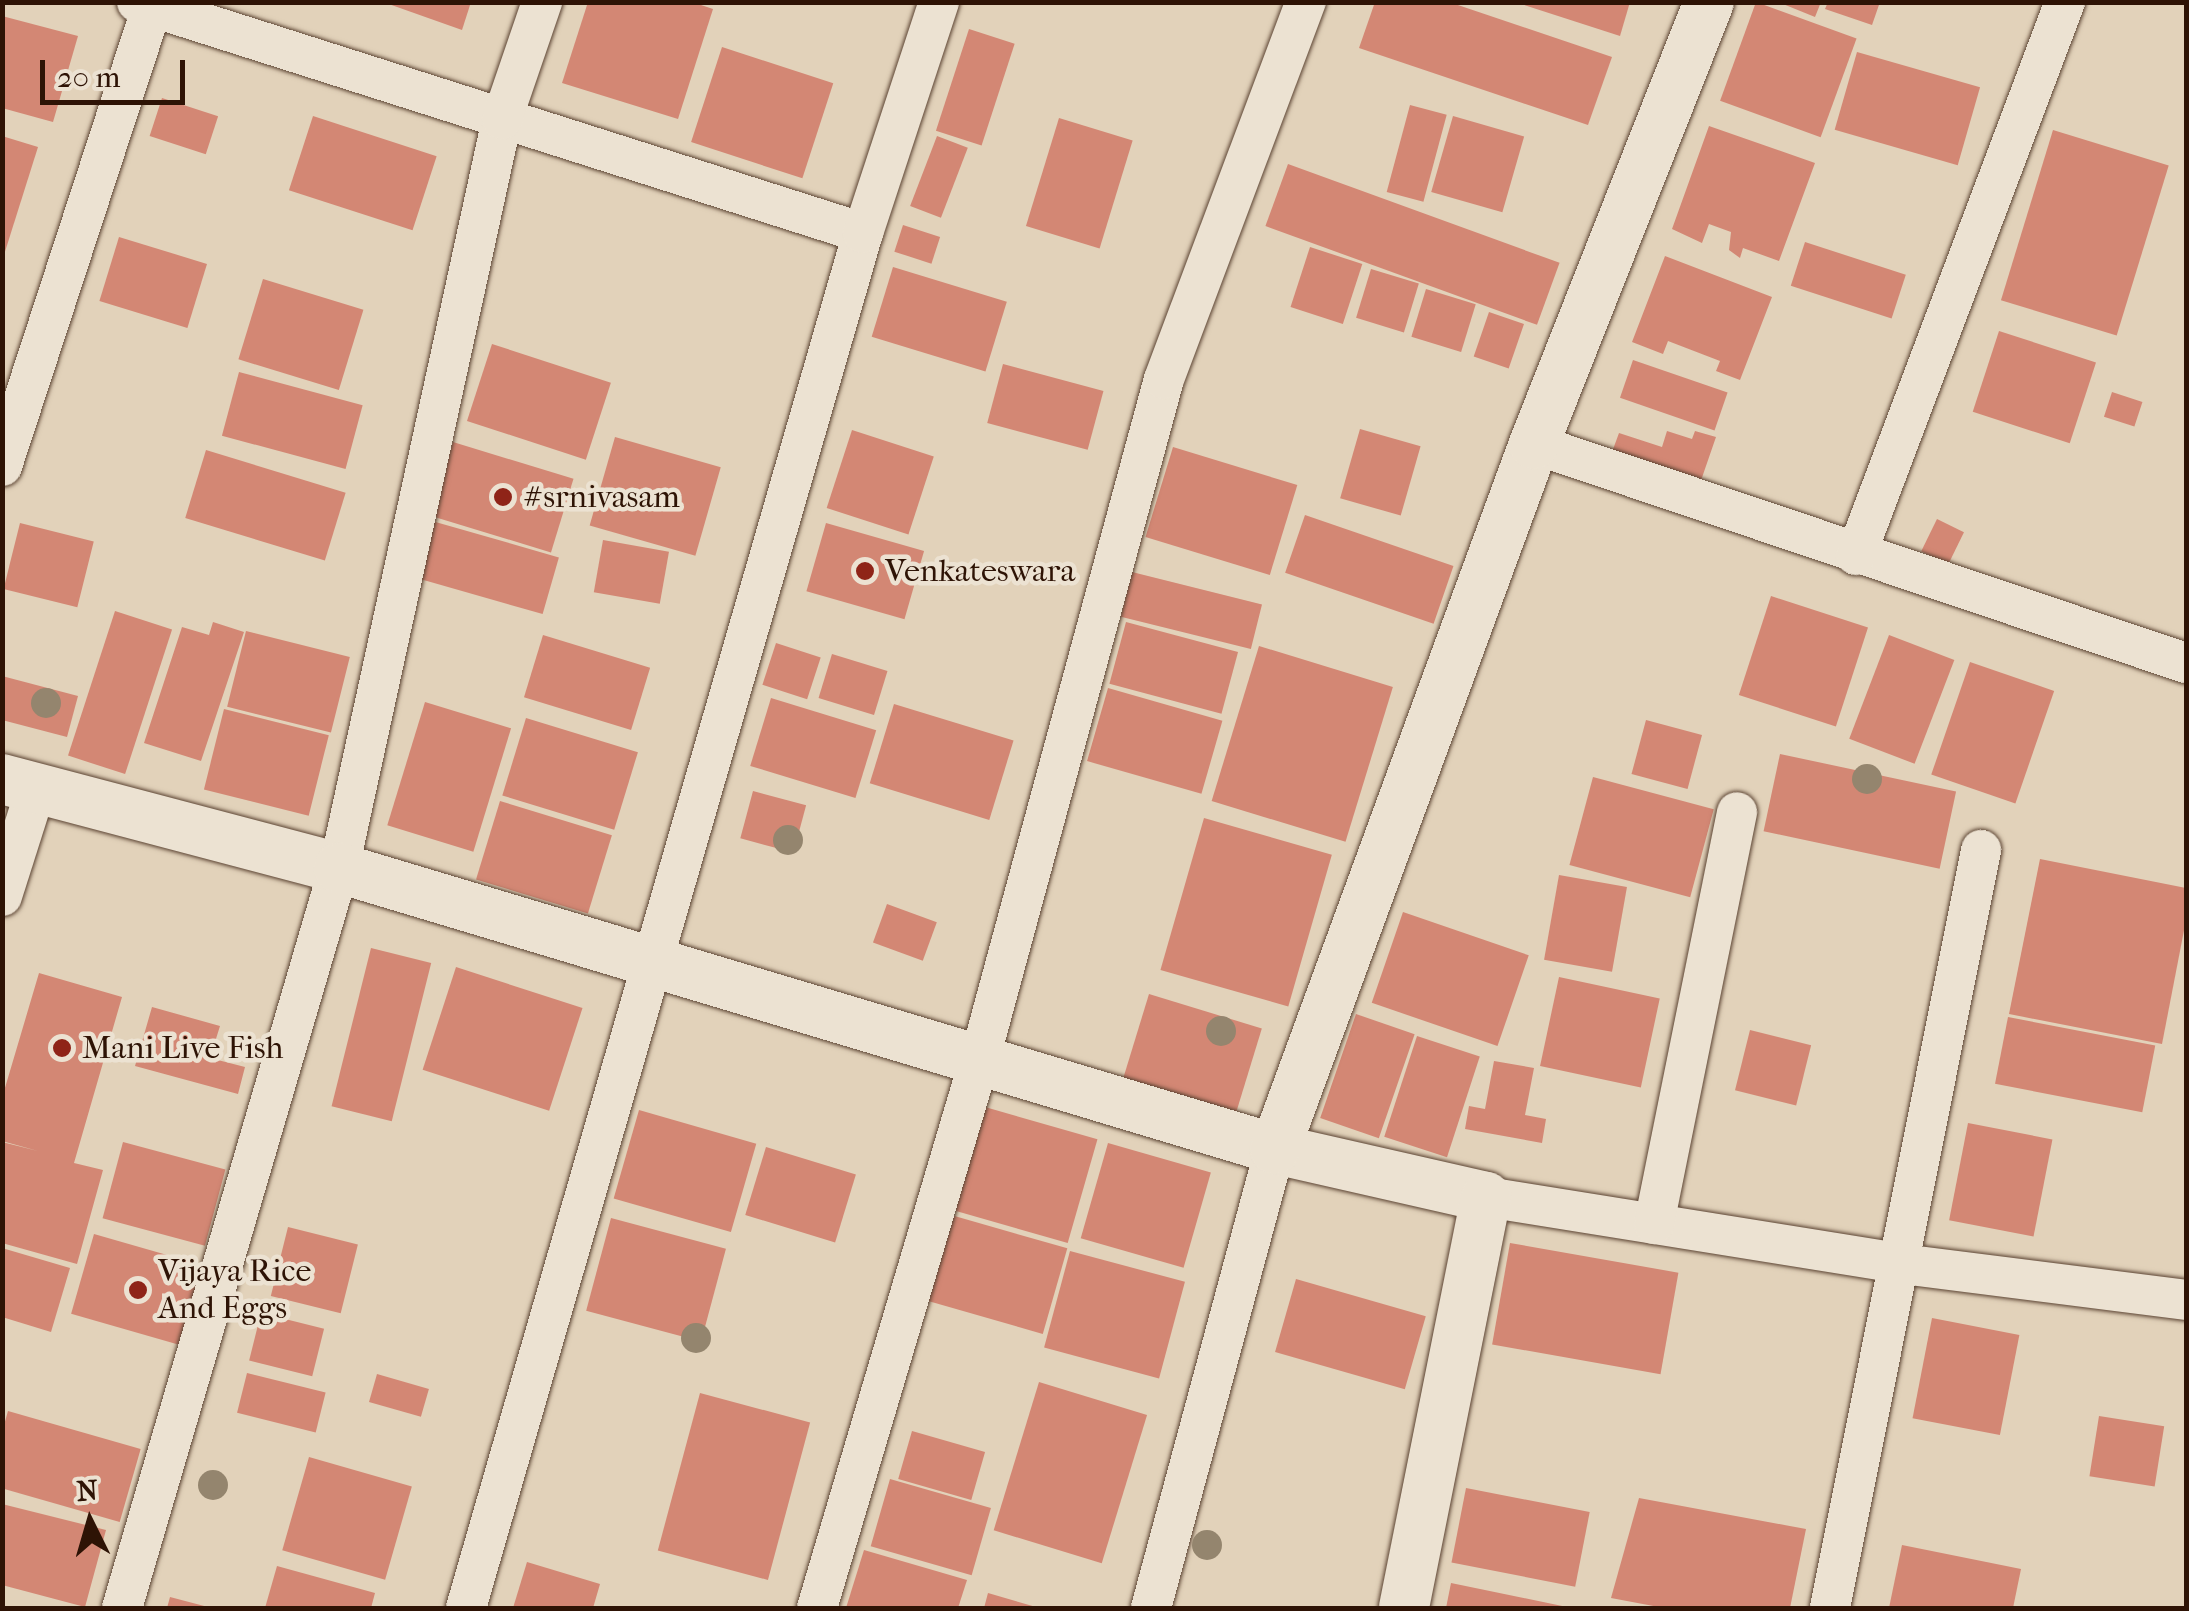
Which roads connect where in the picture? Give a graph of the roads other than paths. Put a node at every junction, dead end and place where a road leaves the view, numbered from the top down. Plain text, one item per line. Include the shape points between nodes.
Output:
1 (542, 2) edge
2 (939, 2) edge
3 (1306, 2) edge
4 (1710, 2) edge
5 (2064, 2) edge
6 (144, 5) edge
7 (502, 119) junction
8 (863, 233) junction
9 (1534, 444) junction
10 (2, 466) edge
11 (1856, 555) junction
12 (2186, 661) edge
13 (19, 784) edge
14 (1738, 812) dead end
15 (1981, 850) dead end
16 (338, 868) junction
17 (2, 896) edge
18 (656, 962) junction
19 (980, 1058) junction
20 (1275, 1149) junction
21 (1486, 1197) junction
22 (1654, 1224) junction
23 (1902, 1264) junction
24 (2186, 1300) edge
25 (122, 1608) edge
26 (466, 1608) edge
27 (817, 1608) edge
28 (1151, 1608) edge
29 (1404, 1608) edge
30 (1830, 1608) edge

1 - 7 street
2 - 8 street
3 - 19 street via 1164,380
4 - 9 street
5 - 11 street
6 - 7 street
6 - 10 street
7 - 8 street
7 - 16 street
8 - 18 street
9 - 11 street
9 - 20 street
11 - 12 street
13 - 16 street
13 - 17 street
14 - 22 street
15 - 23 street
16 - 18 street
16 - 25 street
18 - 19 street
18 - 26 street
19 - 20 street
19 - 27 street
20 - 21 street
20 - 28 street
21 - 22 street
21 - 29 street
22 - 23 street
23 - 24 street
23 - 30 street

